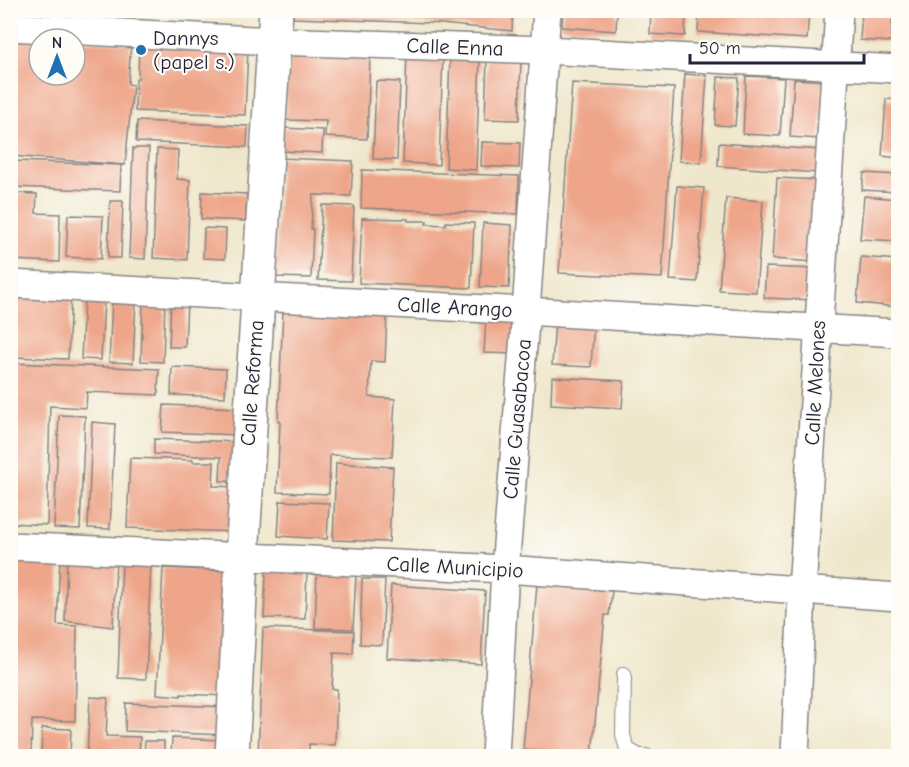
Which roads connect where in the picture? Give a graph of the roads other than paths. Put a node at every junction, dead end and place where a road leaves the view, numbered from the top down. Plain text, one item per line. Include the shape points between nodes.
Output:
1 (547, 10) edge
2 (839, 10) edge
3 (275, 26) edge
4 (10, 27) edge
5 (545, 50) junction
6 (835, 66) junction
7 (898, 69) edge
8 (10, 284) edge
9 (258, 297) junction
10 (526, 311) junction
11 (818, 328) junction
12 (898, 333) edge
13 (10, 546) edge
14 (242, 557) junction
15 (505, 569) junction
16 (802, 591) junction
17 (898, 597) edge
18 (624, 674) dead end
19 (232, 756) edge
20 (495, 756) edge
21 (646, 756) edge
22 (795, 756) edge

1 - 5 street, Calle Guasabacoa
2 - 6 street, Calle Melones
3 - 4 street, Calle Enna
3 - 5 street, Calle Enna
3 - 9 street, Calle Reforma
5 - 6 street, Calle Enna
5 - 10 street, Calle Guasabacoa
6 - 7 street, Calle Enna
6 - 11 street, Calle Melones
8 - 9 street, Calle Arango
9 - 10 street, Calle Arango
9 - 14 street, Calle Reforma
10 - 11 street, Calle Arango
10 - 15 street, Calle Guasabacoa
11 - 12 street, Calle Arango
11 - 16 street, Calle Melones
13 - 14 street, Calle Municipio
14 - 15 street, Calle Municipio
14 - 19 street, Calle Reforma
15 - 16 street, Calle Municipio
15 - 20 street, Calle Guasabacoa
16 - 17 street, Calle Municipio
16 - 22 street, Calle Melones
18 - 21 lane via 623,735 627,749

